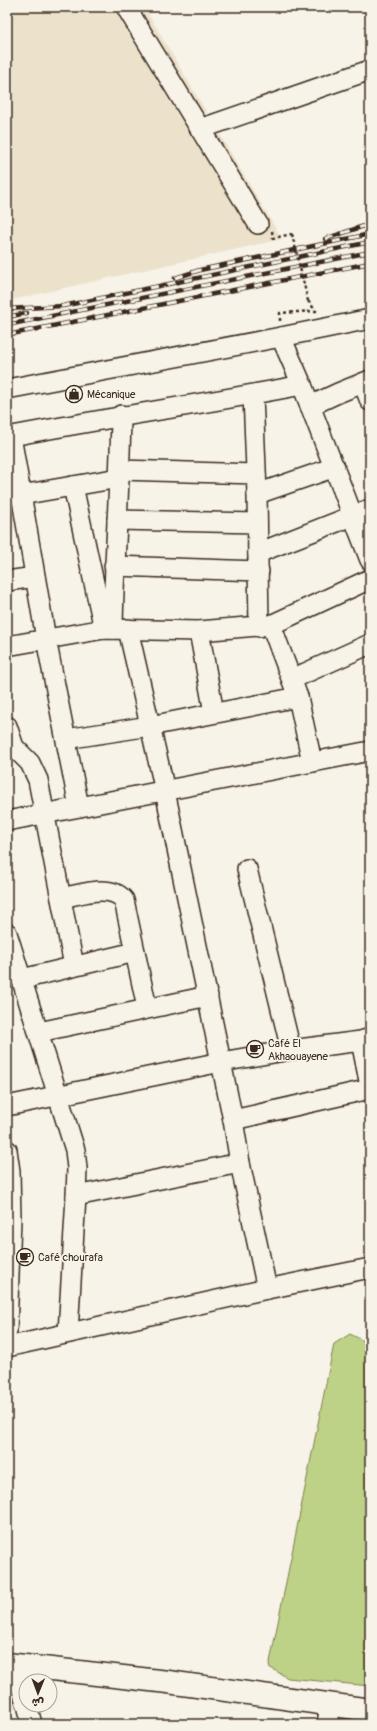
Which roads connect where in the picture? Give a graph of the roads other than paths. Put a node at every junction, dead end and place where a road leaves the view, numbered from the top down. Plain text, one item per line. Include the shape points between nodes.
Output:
1 (126, 7) edge
2 (370, 70) edge
3 (200, 129) junction
4 (265, 224) road end
5 (370, 319) edge
6 (281, 338) junction
7 (366, 382) edge
8 (302, 385) junction
9 (7, 389) edge
10 (253, 395) junction
11 (370, 401) edge
12 (310, 406) junction
13 (120, 416) junction
14 (8, 435) edge
15 (334, 467) junction
16 (120, 474) junction
17 (256, 474) junction
18 (73, 486) junction
19 (257, 494) junction
20 (21, 496) junction
21 (362, 513) edge
22 (117, 520) junction
23 (257, 523) junction
24 (258, 553) junction
25 (370, 560) edge
26 (114, 566) junction
27 (258, 572) junction
28 (36, 576) junction
29 (370, 579) edge
30 (7, 581) edge
31 (265, 626) junction
32 (115, 629) junction
33 (199, 631) junction
34 (46, 639) junction
35 (370, 644) edge
36 (7, 646) edge
37 (295, 688) junction
38 (214, 713) junction
39 (7, 726) edge
40 (150, 726) junction
41 (66, 739) junction
42 (10, 748) edge
43 (370, 752) edge
44 (312, 762) junction
45 (165, 791) junction
46 (79, 807) junction
47 (45, 814) junction
48 (7, 821) edge
49 (247, 868) dead end
50 (61, 898) junction
51 (7, 933) edge
52 (135, 952) junction
53 (74, 966) junction
54 (22, 979) junction
55 (208, 996) junction
56 (147, 1008) junction
57 (39, 1032) junction
58 (366, 1040) edge
59 (291, 1050) junction
60 (221, 1062) junction
61 (370, 1086) edge
62 (370, 1089) edge
63 (57, 1096) junction
64 (7, 1106) edge
65 (233, 1120) junction
66 (7, 1150) edge
67 (240, 1163) junction
68 (76, 1196) junction
69 (370, 1268) edge
70 (267, 1289) junction
71 (7, 1331) edge
72 (68, 1333) junction
73 (7, 1348) edge
74 (10, 1664) edge
75 (18, 1684) edge
76 (370, 1710) edge
77 (29, 1713) edge
78 (328, 1714) edge
79 (32, 1724) edge

1 - 3 street
2 - 3 street
3 - 4 street
5 - 6 street
6 - 8 street
6 - 9 street
7 - 11 street
7 - 12 street
8 - 10 street
8 - 12 street
10 - 13 street
10 - 17 street
12 - 15 street
13 - 14 street
13 - 16 street
14 - 20 street
15 - 19 street
15 - 21 street
16 - 17 street
16 - 18 street
16 - 22 street
17 - 19 street
18 - 20 street
18 - 32 street
19 - 23 street
20 - 28 street
21 - 24 street
21 - 25 street
22 - 23 street
22 - 26 street
23 - 24 street
24 - 27 street
26 - 27 street
26 - 32 street
27 - 31 street
28 - 30 street
28 - 34 street
29 - 31 street
31 - 33 street
31 - 37 street
32 - 33 street
32 - 34 street
32 - 40 street
33 - 38 street
34 - 36 street
34 - 41 street
35 - 37 street
37 - 38 street
37 - 44 street
38 - 40 street
39 - 42 street
40 - 41 street
40 - 45 street
41 - 46 street
42 - 47 street via 35,770
43 - 44 street
44 - 45 street
45 - 46 street
45 - 55 street
46 - 47 street
47 - 48 street
47 - 50 street
49 - 59 street
50 - 52 street via 108,891 120,895 126,907
50 - 53 street
51 - 54 street
52 - 53 street
52 - 56 street
53 - 54 street
54 - 57 street
55 - 56 street
55 - 60 street
56 - 57 street
57 - 63 street
58 - 59 street
58 - 61 street
59 - 60 street
60 - 63 street
60 - 65 street
62 - 65 street
63 - 64 street
63 - 68 street via 75,1150
65 - 67 street
66 - 71 street via 11,1219
67 - 68 street
67 - 70 street
68 - 72 street
69 - 70 street
70 - 72 street
72 - 73 street
74 - 75 street
74 - 78 main road via 168,1682
76 - 78 main road
77 - 79 street

